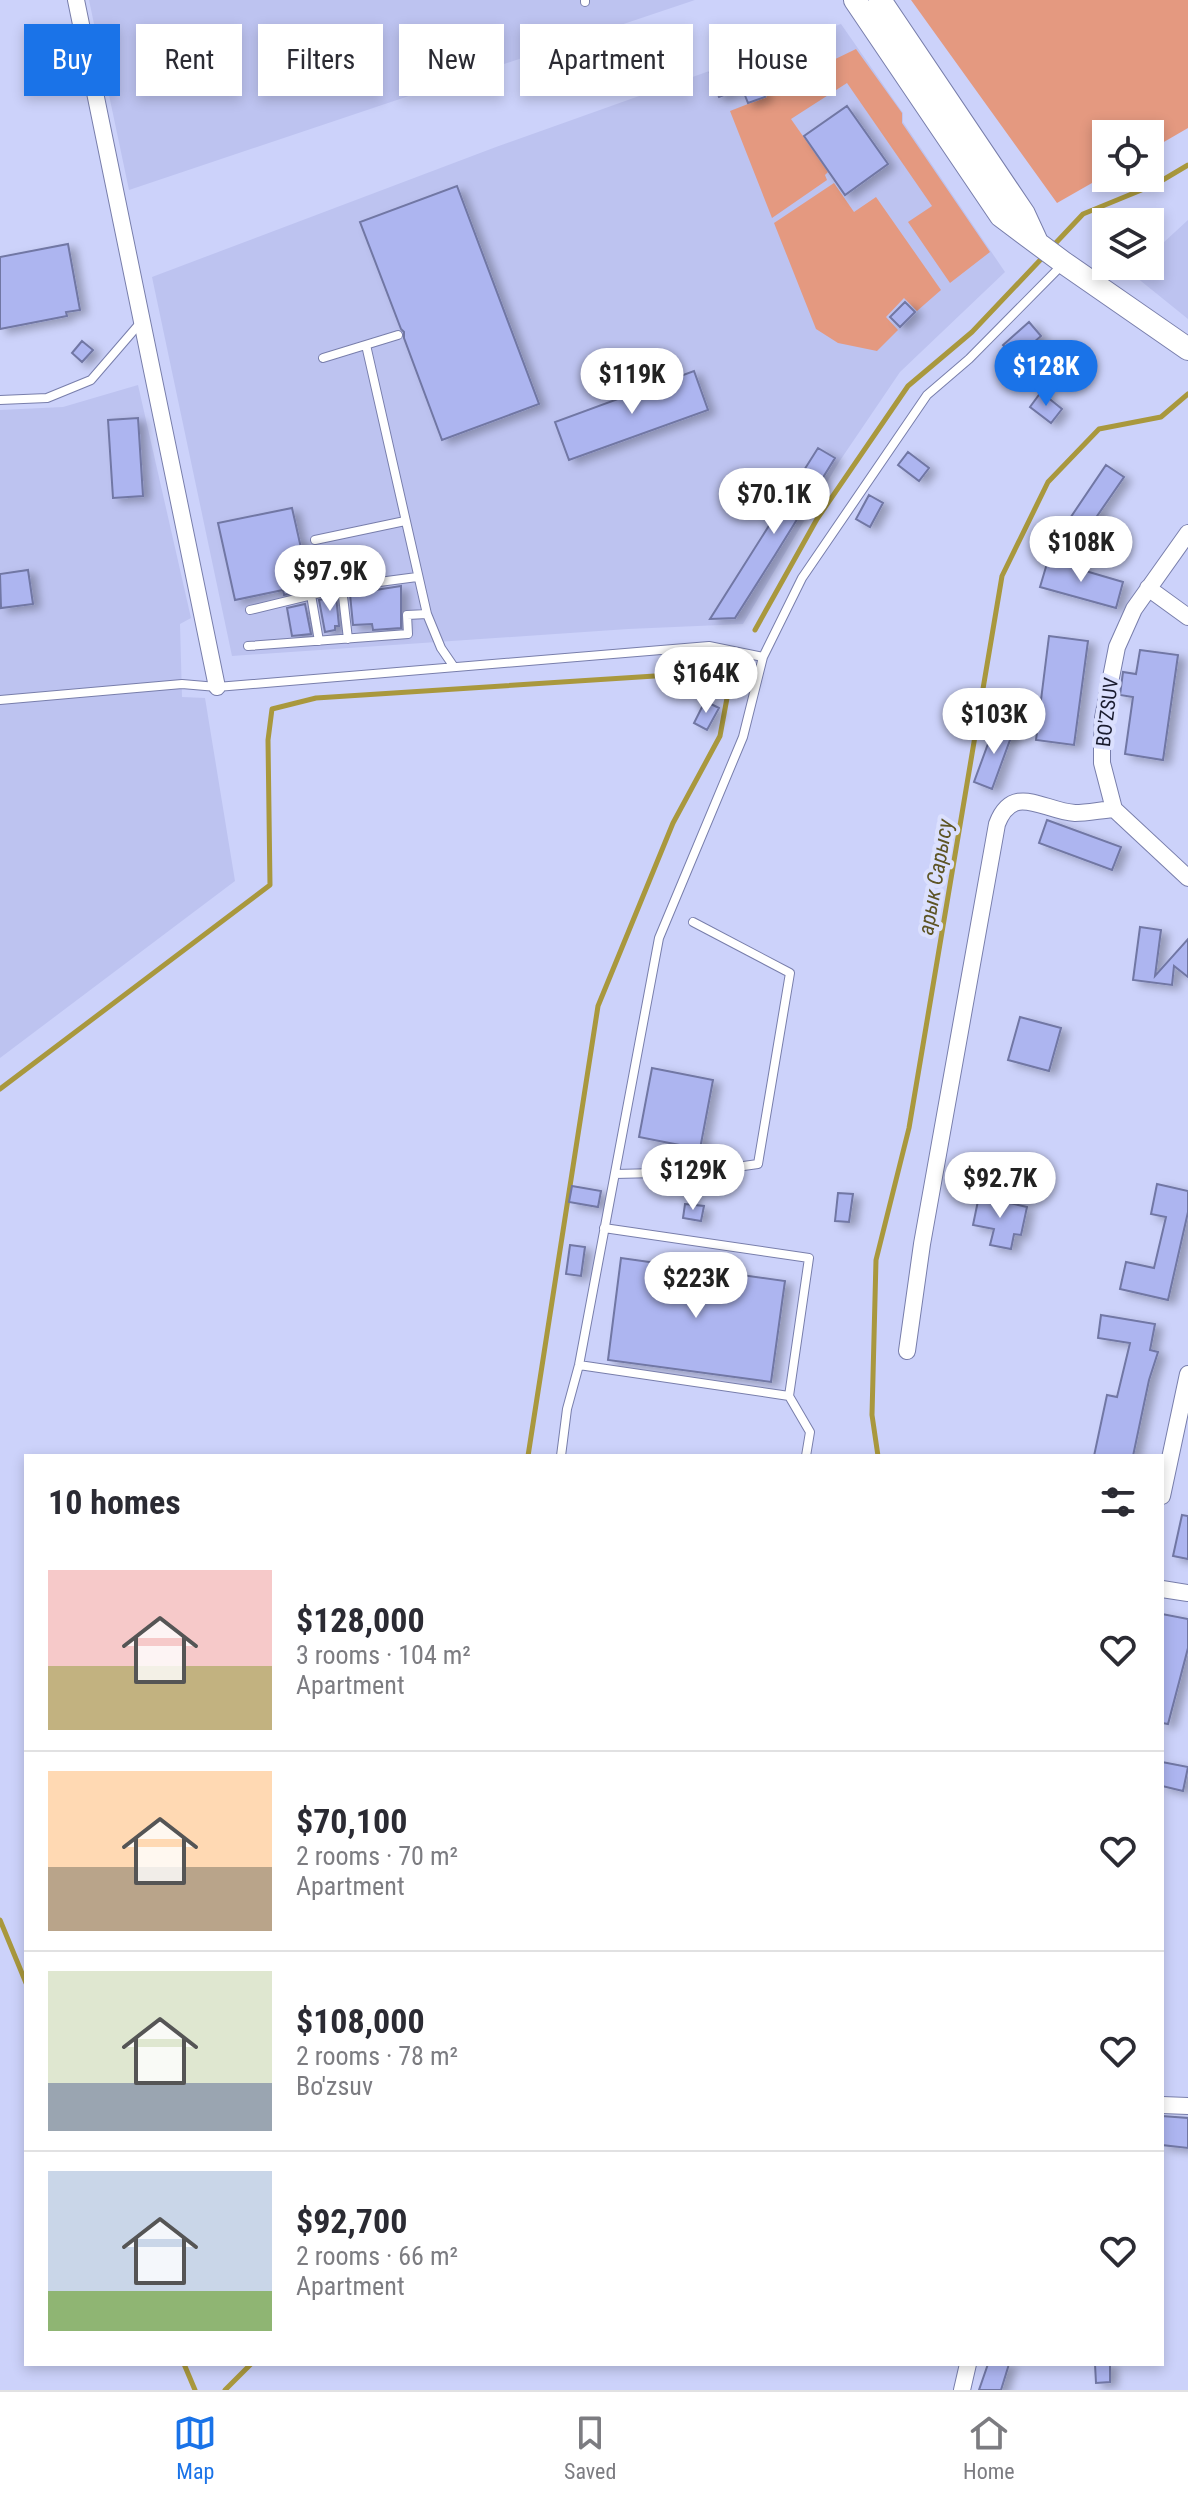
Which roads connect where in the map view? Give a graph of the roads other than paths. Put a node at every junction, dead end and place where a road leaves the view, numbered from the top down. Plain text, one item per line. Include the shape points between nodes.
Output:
1 (76, 0) edge
2 (855, 0) edge
3 (880, 0) edge
4 (1049, 251) junction
5 (141, 322) junction
6 (398, 335) dead end
7 (366, 345) junction
8 (1188, 349) edge
9 (323, 358) dead end
10 (0, 400) edge
11 (405, 521) junction
12 (1188, 533) edge
13 (315, 540) dead end
14 (417, 577) junction
15 (342, 588) junction
16 (1148, 588) junction
17 (311, 595) junction
18 (250, 610) dead end
19 (427, 614) junction
20 (1188, 617) edge
21 (348, 639) junction
22 (319, 641) junction
23 (248, 646) dead end
24 (763, 657) junction
25 (454, 667) junction
26 (217, 687) junction
27 (0, 700) edge
28 (1114, 809) junction
29 (1188, 878) edge
30 (693, 922) dead end
31 (615, 1174) junction
32 (604, 1228) junction
33 (907, 1351) dead end
34 (579, 1365) junction
35 (1188, 1374) edge
36 (789, 1396) junction
37 (561, 1454) edge
38 (806, 1454) edge
39 (1164, 1487) edge
40 (1164, 1589) edge
41 (1188, 1593) edge
42 (1164, 2105) edge
43 (1188, 2106) edge
44 (968, 2366) edge
45 (962, 2390) edge

1 - 5 street
2 - 4 main road via 1001,216
3 - 4 main road
4 - 8 main road
4 - 24 lane via 969,359 927,395 802,578
5 - 10 lane via 91,380 47,398
5 - 26 street
6 - 7 lane
7 - 9 lane
7 - 11 lane
11 - 13 lane
11 - 14 lane
12 - 16 street, BO'ZSUV
14 - 15 lane
14 - 19 lane
15 - 17 lane
15 - 21 lane
16 - 20 street
16 - 28 street, BO'ZSUV via 1117,647 1103,718 1102,763
17 - 18 lane
17 - 22 lane
19 - 21 lane via 407,615 408,634
19 - 25 lane
21 - 22 lane
22 - 23 lane
24 - 25 lane via 709,646
24 - 31 lane via 743,737 659,938
25 - 26 lane
26 - 27 lane via 182,684
28 - 29 street
28 - 33 street via 1074,813 1019,800 1002,812 997,824
30 - 31 lane via 790,973 758,1164
31 - 32 lane
32 - 34 lane
32 - 36 lane via 809,1258
34 - 36 lane
34 - 37 lane
35 - 39 street
36 - 38 lane via 810,1432
40 - 41 street
42 - 43 street
44 - 45 street

